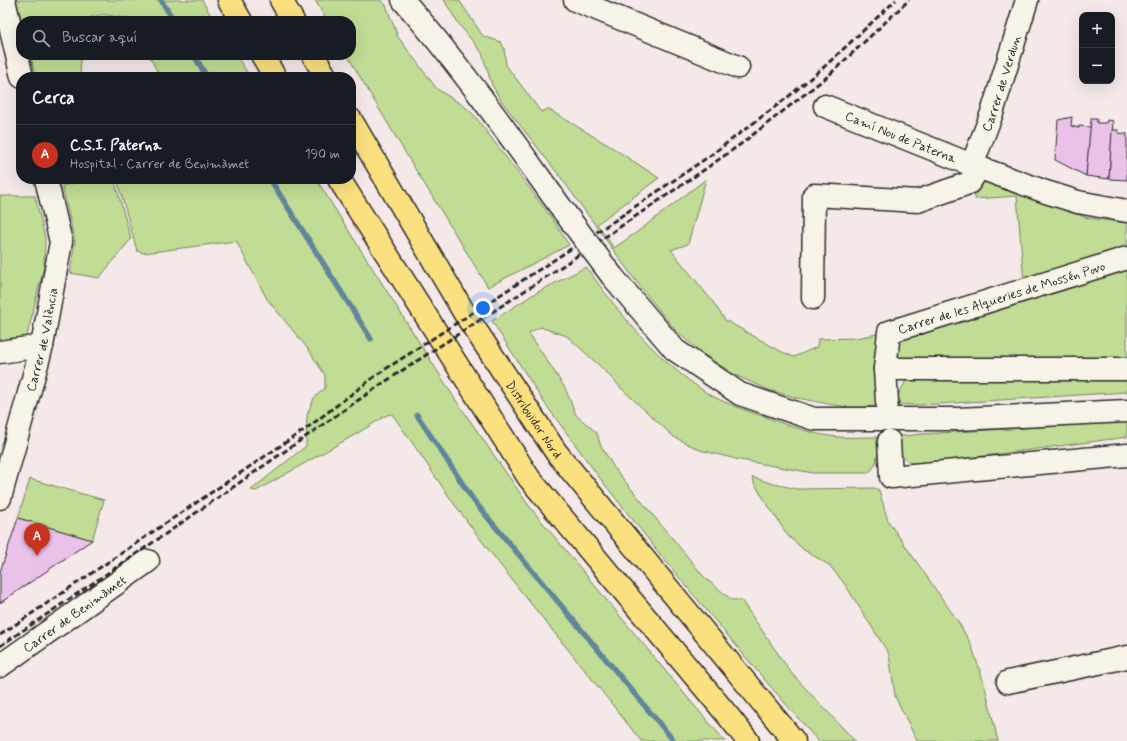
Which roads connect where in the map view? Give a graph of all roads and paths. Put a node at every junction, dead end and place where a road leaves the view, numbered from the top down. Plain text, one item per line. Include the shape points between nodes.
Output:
1 (4, 0) edge
2 (229, 0) edge
3 (281, 0) edge
4 (403, 0) edge
5 (420, 0) edge
6 (575, 0) edge
7 (1027, 0) edge
8 (238, 16) edge
9 (290, 16) edge
10 (427, 28) junction
11 (16, 51) edge
12 (18, 60) edge
13 (265, 60) edge
14 (316, 60) edge
15 (738, 67) dead end
16 (21, 72) edge
17 (272, 72) edge
18 (323, 72) edge
19 (825, 106) dead end
20 (356, 129) edge
21 (975, 166) junction
22 (49, 184) edge
23 (342, 184) edge
24 (1127, 211) edge
25 (1127, 258) edge
26 (813, 298) dead end
27 (42, 346) junction
28 (0, 352) edge
29 (1127, 369) edge
30 (885, 370) junction
31 (887, 402) dead end
32 (1127, 411) edge
33 (890, 441) dead end
34 (1127, 455) edge
35 (0, 498) edge
36 (148, 561) dead end
37 (1127, 656) edge
38 (0, 666) edge
39 (1008, 682) dead end
40 (754, 693) junction
41 (729, 717) junction
42 (748, 741) edge
43 (752, 741) edge
44 (794, 741) edge
45 (798, 741) edge

1 - 11 street
2 - 8 highway
3 - 9 highway
4 - 10 street
5 - 10 street
6 - 15 street
7 - 21 street, Carrer de Verdun
10 - 32 street, bridge via 479,94 612,276 675,350 740,394 814,419 957,419
12 - 16 street
13 - 17 highway
14 - 18 highway
19 - 21 street, Camí Nou de Paterna
20 - 40 highway, Distribuïdor Nord via 465,314 556,452
21 - 24 street, Camí Nou de Paterna via 1078,202
21 - 26 street via 969,183 918,201 814,195
22 - 27 street, Carrer de València via 61,242
23 - 41 highway via 529,478
25 - 30 street, Carrer de les Alqueries de Mossén Povo via 889,332
27 - 28 street
27 - 35 street, Carrer de València
29 - 30 street
30 - 31 street, Carrer de les Alqueries de Mossén Povo
33 - 34 street via 891,477
36 - 38 street, Carrer de Benimàmet
37 - 39 street
40 - 44 highway
40 - 45 highway
41 - 42 highway
41 - 43 highway

